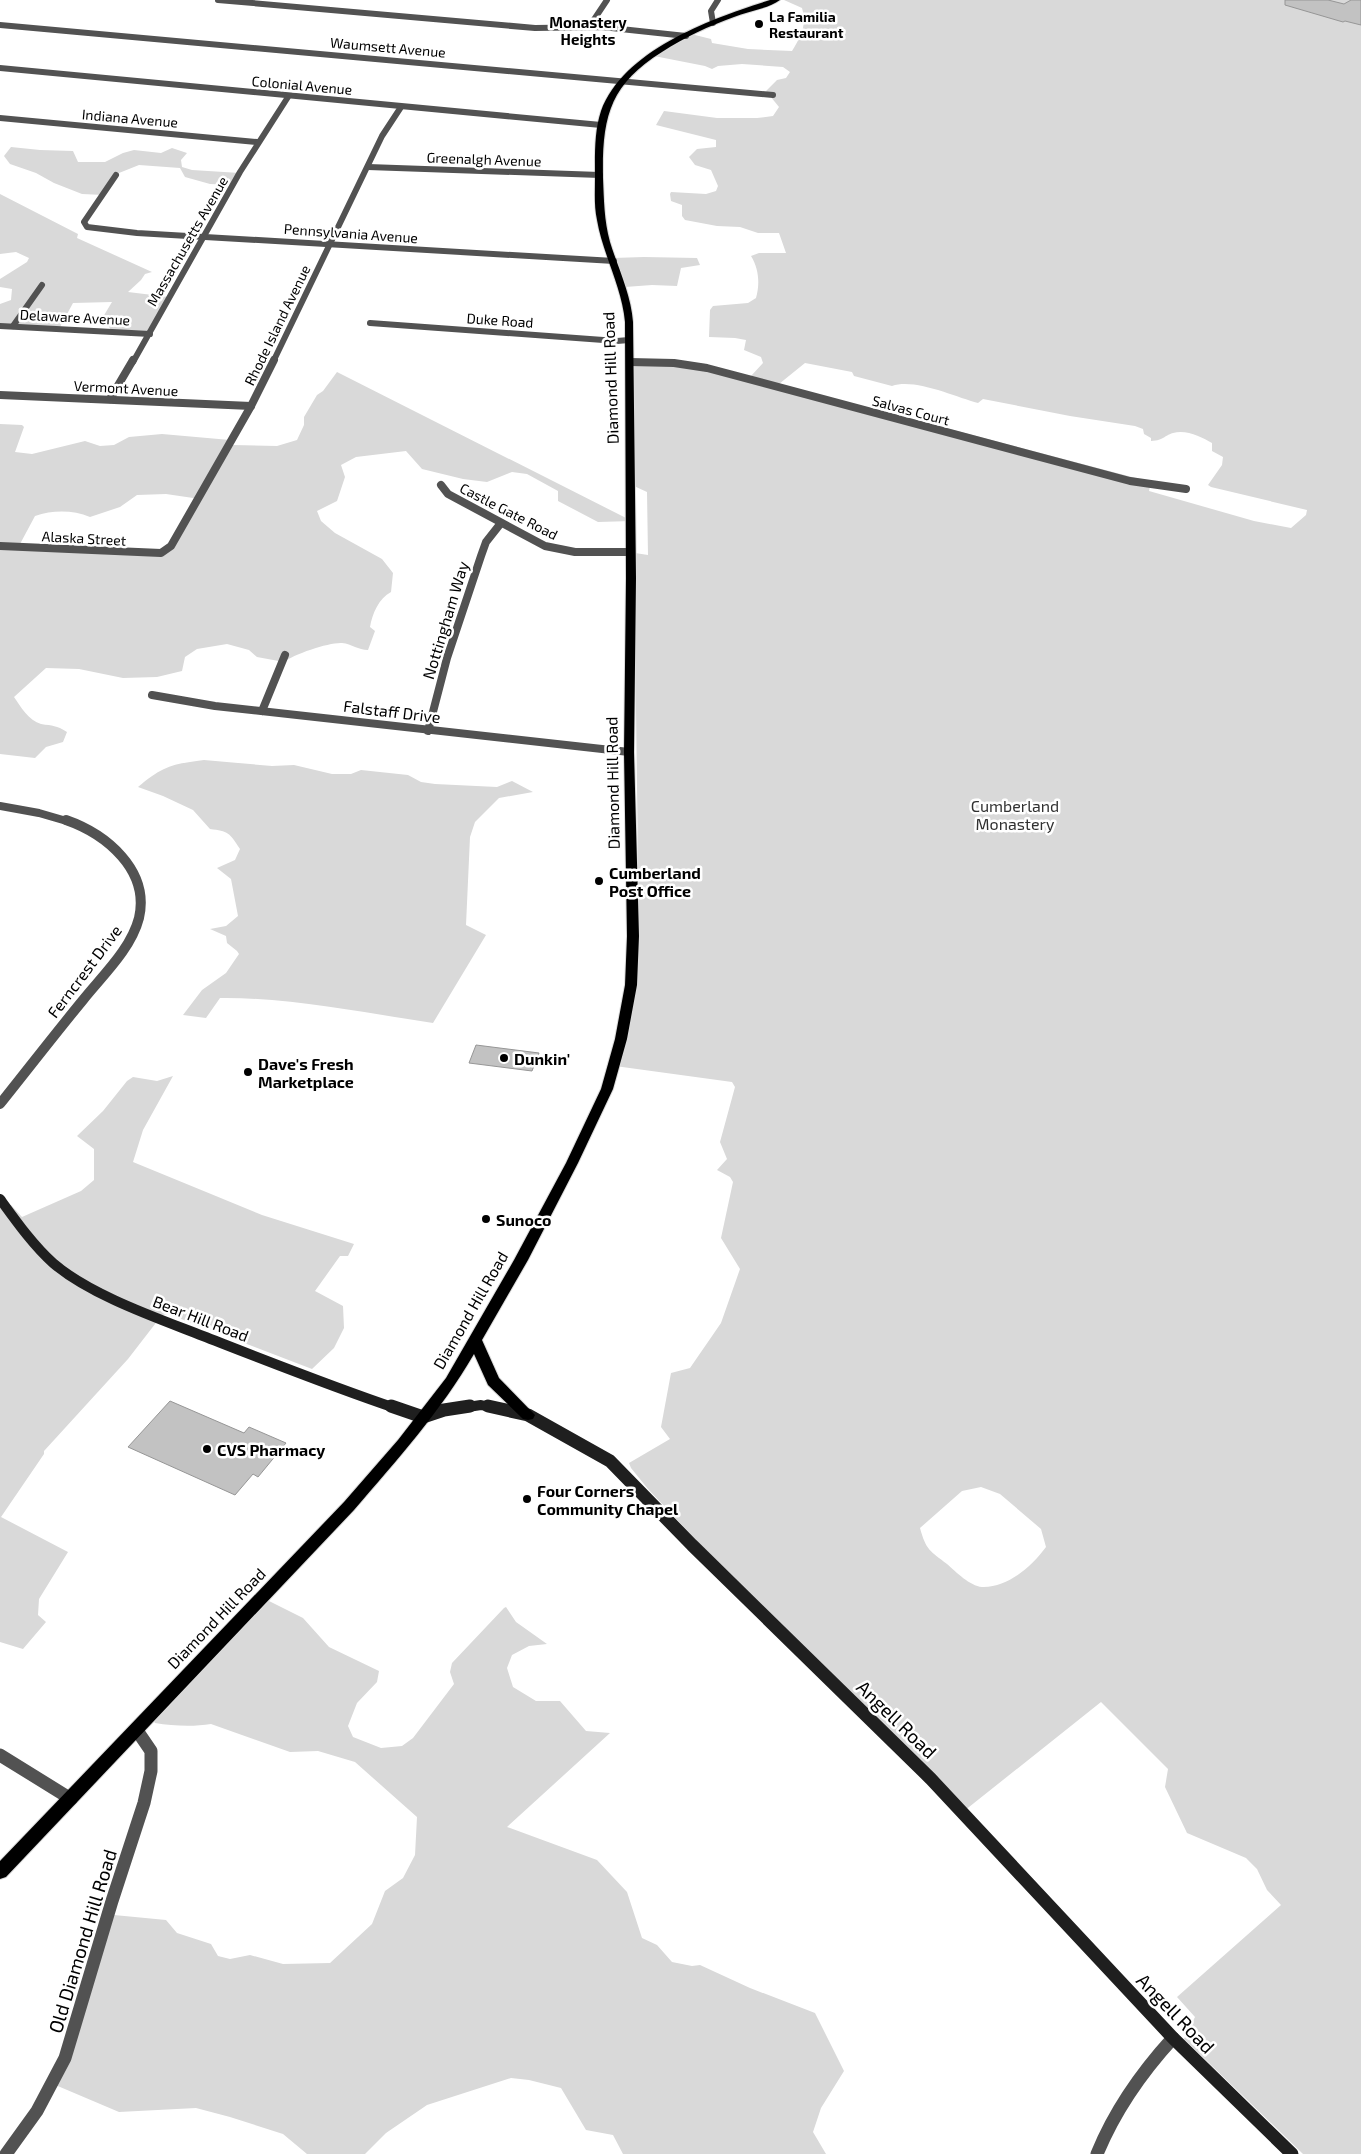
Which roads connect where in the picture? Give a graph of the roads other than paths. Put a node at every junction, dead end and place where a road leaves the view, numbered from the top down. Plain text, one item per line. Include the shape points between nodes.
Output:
1 (218, 0) edge
2 (607, 0) edge
3 (718, 0) edge
4 (777, 0) edge
5 (712, 23) junction
6 (0, 25) edge
7 (589, 28) junction
8 (686, 36) junction
9 (0, 68) edge
10 (624, 81) junction
11 (773, 95) dead end
12 (288, 97) junction
13 (401, 107) junction
14 (0, 118) edge
15 (601, 125) junction
16 (257, 142) junction
17 (368, 167) junction
18 (116, 175) dead end
19 (600, 175) junction
20 (204, 236) junction
21 (330, 244) junction
22 (614, 261) junction
23 (42, 285) dead end
24 (370, 323) dead end
25 (0, 326) edge
26 (13, 326) junction
27 (150, 334) junction
28 (629, 340) junction
29 (630, 362) junction
30 (0, 395) edge
31 (110, 399) junction
32 (252, 406) junction
33 (441, 485) dead end
34 (1186, 489) dead end
35 (501, 523) junction
36 (0, 546) edge
37 (167, 550) joint
38 (630, 552) junction
39 (285, 655) dead end
40 (152, 695) dead end
41 (262, 711) junction
42 (428, 730) junction
43 (628, 752) junction
44 (0, 806) edge
45 (0, 1104) edge
46 (0, 1199) edge
47 (474, 1340) junction
48 (528, 1415) junction
49 (423, 1417) junction
50 (136, 1729) junction
51 (0, 1755) edge
52 (71, 1799) junction
53 (0, 1872) edge
54 (1173, 2038) junction
55 (6, 2154) edge
56 (1097, 2154) edge
57 (1292, 2154) edge

1 - 7 street via 535,28
2 - 7 street
3 - 5 street via 711,11
4 - 5 main road, Diamond Hill Road
5 - 8 main road, Diamond Hill Road
6 - 10 street, Waumsett Avenue
7 - 8 street
8 - 10 main road, Diamond Hill Road via 657,52
9 - 12 street, Colonial Avenue
10 - 11 street, Waumsett Avenue
10 - 15 main road, Diamond Hill Road via 608,103
12 - 13 street, Colonial Avenue
12 - 16 street, Massachusetts Avenue
13 - 15 street, Colonial Avenue
13 - 17 street, Rhode Island Avenue via 382,136
14 - 16 street, Indiana Avenue
15 - 19 main road, Diamond Hill Road via 598,148
16 - 20 street, Massachusetts Avenue
17 - 19 street, Greenalgh Avenue
17 - 21 street, Rhode Island Avenue
18 - 20 street, Pennsylvania Avenue via 84,222 87,227
19 - 22 main road, Diamond Hill Road via 601,222
20 - 21 street, Pennsylvania Avenue
20 - 27 street, Massachusetts Avenue
21 - 22 street, Pennsylvania Avenue
21 - 32 street, Rhode Island Avenue
22 - 28 main road, Diamond Hill Road via 628,308
23 - 26 street
24 - 28 street, Duke Road via 617,342
25 - 26 street, Delaware Avenue
26 - 27 street, Delaware Avenue
27 - 31 street, Massachusetts Avenue
28 - 29 main road, Diamond Hill Road
29 - 34 street, Salvas Court via 707,368 1130,481
29 - 38 main road, Diamond Hill Road
30 - 31 street, Vermont Avenue
31 - 32 street, Vermont Avenue
32 - 37 street, Rhode Island Avenue via 176,540
33 - 35 street, Castle Gate Road via 448,494
35 - 38 street, Castle Gate Road via 559,550
35 - 42 street, Nottingham Way via 486,542 481,556
36 - 37 street, Alaska Street via 150,554
38 - 43 main road, Diamond Hill Road
39 - 41 street
40 - 41 street, Falstaff Drive
41 - 42 street, Falstaff Drive
42 - 43 street, Falstaff Drive
43 - 47 main road, Diamond Hill Road via 634,936 632,985 621,1040 606,1089 583,1140 521,1260
44 - 45 street, Ferncrest Drive via 65,819 98,834 132,870 141,904 137,923 121,952
46 - 49 main road, Bear Hill Road via 53,1263 76,1280 107,1296 182,1329 338,1389
47 - 48 main road via 493,1381
47 - 49 main road, Diamond Hill Road via 451,1382
48 - 49 main road, Angell Road via 481,1406 444,1410
48 - 54 main road, Angell Road via 610,1461 931,1779
49 - 50 main road, Diamond Hill Road via 349,1506
50 - 52 main road, Diamond Hill Road
50 - 55 street, Old Diamond Hill Road via 151,1752 151,1771 144,1803 65,2058 37,2111
51 - 52 street
52 - 53 main road, Diamond Hill Road
54 - 56 street via 1123,2100
54 - 57 main road, Angell Road

